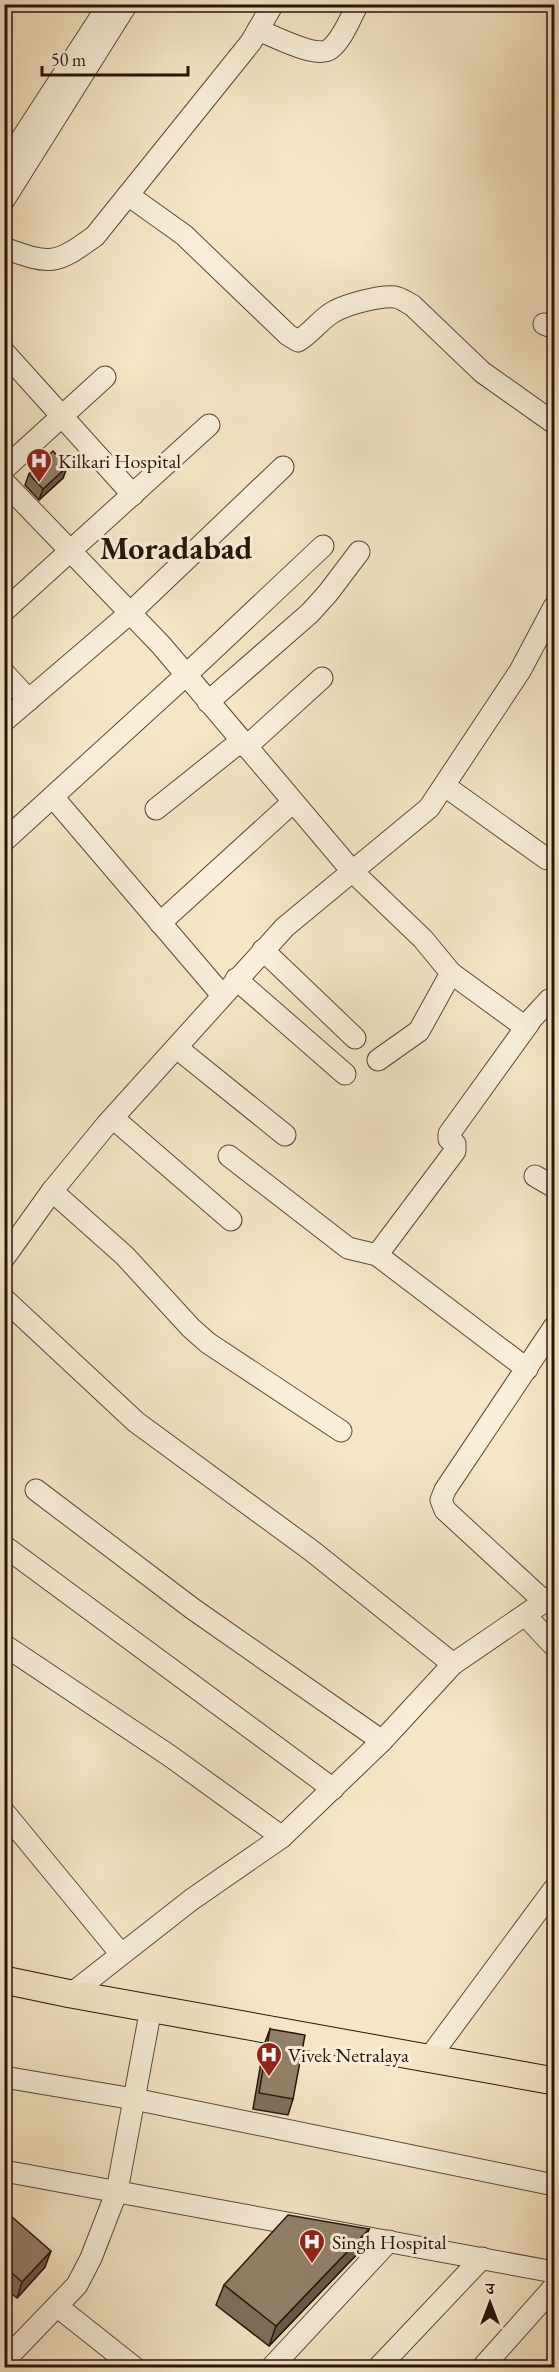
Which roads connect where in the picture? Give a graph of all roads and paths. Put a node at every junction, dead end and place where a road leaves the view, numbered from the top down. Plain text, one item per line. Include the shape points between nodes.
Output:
1 (109, 4) edge
2 (127, 4) edge
3 (273, 4) edge
4 (358, 4) edge
5 (258, 30) junction
6 (4, 166) edge
7 (128, 195) junction
8 (4, 200) edge
9 (4, 248) edge
10 (4, 352) edge
11 (105, 377) dead end
12 (62, 417) junction
13 (555, 423) edge
14 (209, 425) dead end
15 (283, 467) dead end
16 (4, 469) edge
17 (4, 482) edge
18 (133, 495) junction
19 (323, 546) dead end
20 (71, 551) junction
21 (359, 552) dead end
22 (555, 608) edge
23 (4, 611) edge
24 (130, 613) junction
25 (4, 673) edge
26 (186, 675) junction
27 (322, 678) dead end
28 (28, 700) junction
29 (208, 702) junction
30 (4, 721) edge
31 (244, 744) junction
32 (445, 786) junction
33 (53, 797) junction
34 (293, 802) junction
35 (156, 809) dead end
36 (4, 841) edge
37 (547, 859) dead end
38 (352, 871) junction
39 (160, 923) junction
40 (263, 950) junction
41 (451, 973) junction
42 (236, 979) junction
43 (222, 995) junction
44 (555, 1000) edge
45 (529, 1023) junction
46 (355, 1038) dead end
47 (177, 1048) junction
48 (378, 1060) dead end
49 (345, 1074) dead end
50 (113, 1118) junction
51 (285, 1135) dead end
52 (229, 1156) dead end
53 (535, 1176) dead end
54 (555, 1187) edge
55 (52, 1191) junction
56 (231, 1220) dead end
57 (377, 1255) junction
58 (4, 1258) edge
59 (4, 1299) edge
60 (555, 1327) edge
61 (527, 1369) junction
62 (341, 1431) dead end
63 (36, 1490) dead end
64 (4, 1546) edge
65 (550, 1599) edge
66 (525, 1615) junction
67 (4, 1645) edge
68 (555, 1646) edge
69 (453, 1664) junction
70 (382, 1741) junction
71 (333, 1789) junction
72 (4, 1812) edge
73 (282, 1838) junction
74 (555, 1889) edge
75 (121, 1954) junction
76 (4, 1980) edge
77 (71, 1994) junction
78 (151, 2008) junction
79 (429, 2058) junction
80 (4, 2077) edge
81 (555, 2081) edge
82 (134, 2099) junction
83 (4, 2171) edge
84 (555, 2185) edge
85 (117, 2191) junction
86 (389, 2241) junction
87 (482, 2258) junction
88 (555, 2272) edge
89 (555, 2287) edge
90 (58, 2307) junction
91 (4, 2361) edge
92 (135, 2367) edge
93 (271, 2367) edge
94 (378, 2367) edge
95 (482, 2367) edge

1 - 6 street
2 - 8 street
3 - 5 street
4 - 5 street via 339,39 324,52
5 - 7 street
7 - 9 street via 95,236 69,255 51,261
7 - 13 street via 184,236 298,341 333,312 356,303 402,299 482,372
10 - 12 street
11 - 12 street
12 - 16 street
12 - 18 street
14 - 18 street
15 - 24 street
17 - 20 street
18 - 20 street
19 - 26 street
20 - 23 street
20 - 24 street
21 - 29 street via 310,613
22 - 32 street via 520,671
24 - 26 street
24 - 28 street
25 - 28 street
26 - 29 street
26 - 33 street
27 - 31 street
28 - 30 street
29 - 31 street
31 - 34 street
31 - 35 street
32 - 37 street
32 - 38 street via 429,808
33 - 36 street
33 - 39 street
34 - 38 street
34 - 39 street
38 - 40 street
38 - 41 street via 423,939
39 - 43 street
40 - 42 street
40 - 46 street
41 - 45 street via 521,1024
41 - 48 street via 419,1031
42 - 43 street
42 - 49 street
43 - 47 street
44 - 45 street via 549,1000
45 - 57 street via 449,1134 455,1151
47 - 50 street
47 - 51 street
50 - 55 street
50 - 56 street
52 - 57 street via 348,1248
53 - 54 street
55 - 58 street
55 - 62 street via 125,1256 208,1343
57 - 61 street
59 - 69 street via 136,1422 312,1551
60 - 61 street
61 - 65 street via 441,1500 445,1510
63 - 70 street via 194,1609
64 - 71 street
65 - 66 street
66 - 68 street
66 - 69 street
67 - 73 street via 170,1756
69 - 70 street
70 - 71 street
71 - 73 street
72 - 75 street
73 - 75 street
74 - 79 street
75 - 77 street
76 - 77 main road
77 - 78 main road
78 - 79 main road
78 - 82 street
79 - 81 main road
80 - 82 street
82 - 84 street
82 - 85 street
83 - 85 street
85 - 86 street
85 - 90 street via 91,2258 77,2285
86 - 87 street
86 - 93 street
87 - 88 street
87 - 94 street
89 - 95 street
90 - 91 street
90 - 92 street

